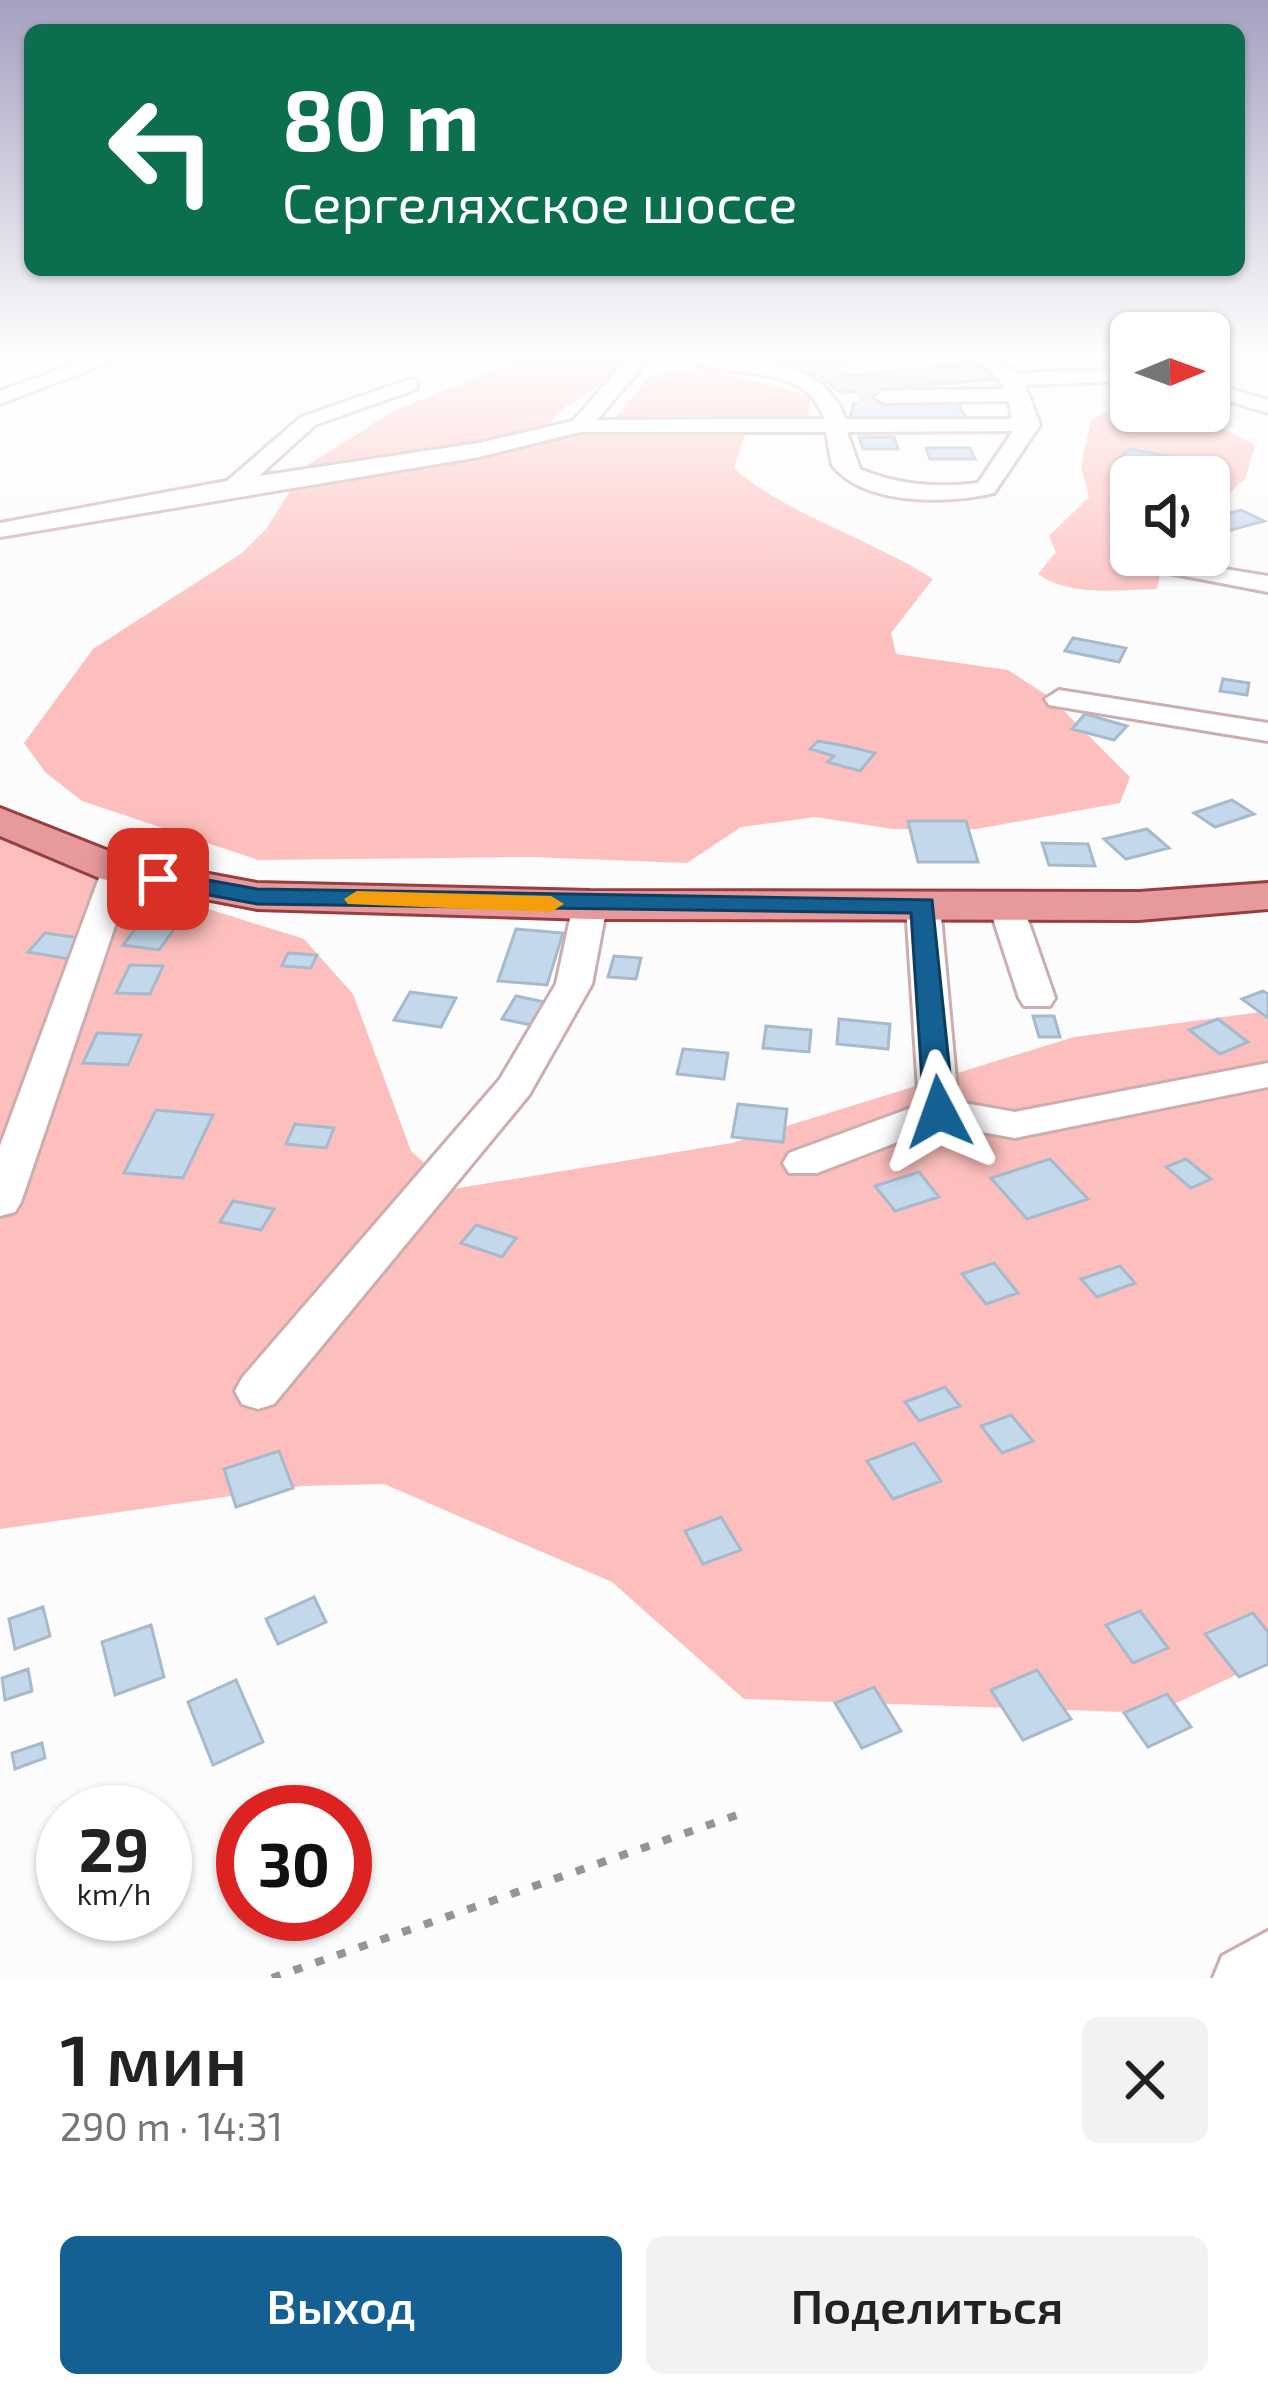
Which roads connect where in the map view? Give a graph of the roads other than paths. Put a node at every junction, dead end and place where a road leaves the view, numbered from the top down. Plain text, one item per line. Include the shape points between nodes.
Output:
1 (277, 448) edge
2 (486, 448) edge
3 (841, 448) edge
4 (1016, 448) edge
5 (234, 487) junction
6 (0, 530) edge
7 (1224, 576) edge
8 (1268, 584) edge
9 (1059, 699) dead end
10 (1268, 733) edge
11 (0, 821) edge
12 (118, 870) junction
13 (1268, 896) edge
14 (590, 905) junction
15 (923, 906) junction
16 (1006, 906) junction
17 (1037, 998) dead end
18 (1268, 1075) edge
19 (939, 1112) junction
20 (9, 1158) edge
21 (803, 1163) dead end
22 (0, 1202) edge
23 (258, 1391) dead end
24 (1268, 1962) edge
25 (1244, 1978) edge

1 - 5 street
2 - 5 street
3 - 4 street via 850,476 862,482 944,492 986,488
5 - 6 street
7 - 8 street
9 - 10 street
11 - 12 main road
12 - 14 main road via 257,896
12 - 20 street
13 - 16 main road
14 - 15 main road
14 - 23 street via 574,984 515,1086
15 - 16 main road
15 - 19 street
16 - 17 street
18 - 19 street via 1015,1125
19 - 21 street
20 - 22 street
24 - 25 street

